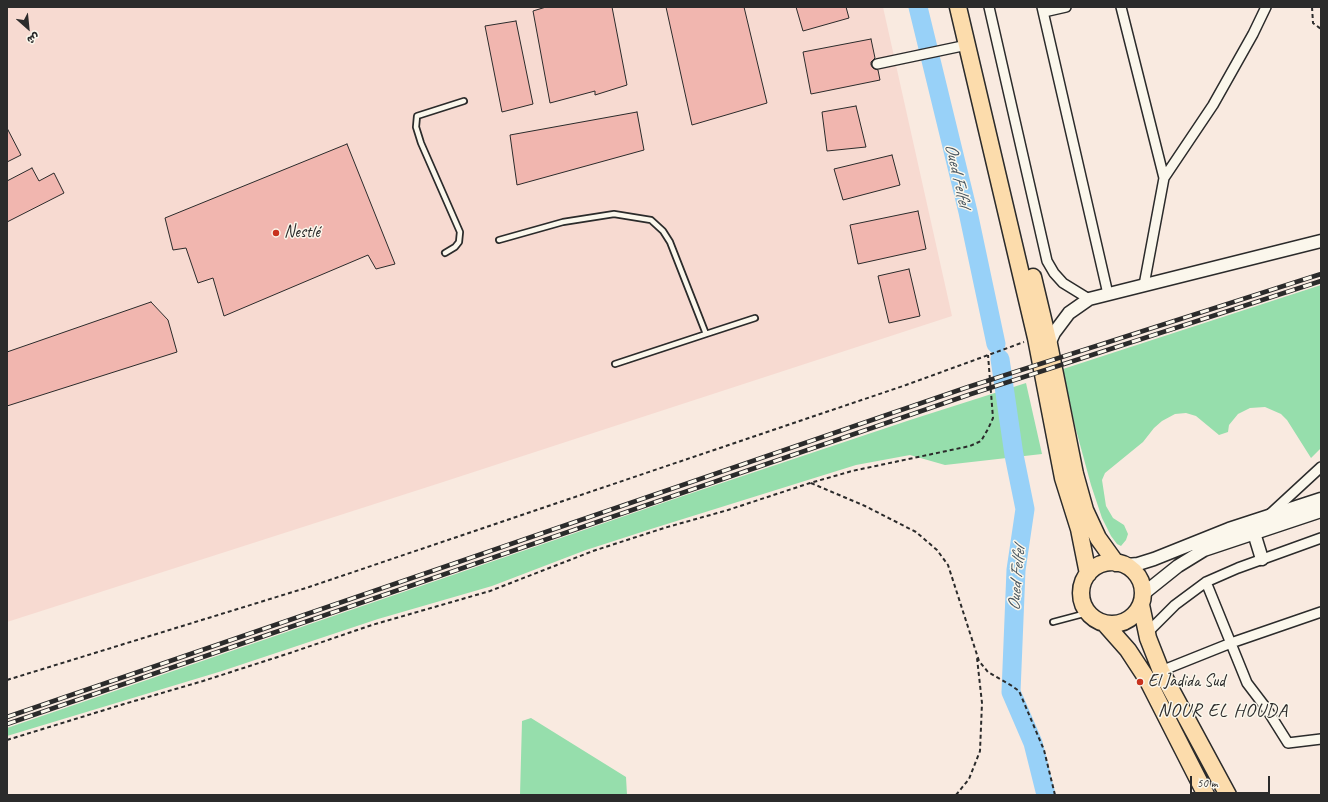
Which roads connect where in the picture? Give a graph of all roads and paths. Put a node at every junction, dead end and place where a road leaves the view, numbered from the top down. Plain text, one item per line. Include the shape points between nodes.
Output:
1 (958, 7) edge
2 (967, 7) edge
3 (989, 7) edge
4 (1066, 7) edge
5 (1121, 7) edge
6 (1266, 7) edge
7 (1312, 7) edge
8 (1043, 9) edge
9 (1321, 29) edge
10 (967, 45) junction
11 (876, 64) dead end
12 (464, 101) dead end
13 (1164, 178) junction
14 (499, 240) dead end
15 (1321, 241) edge
16 (446, 253) dead end
17 (1144, 285) junction
18 (1108, 294) junction
19 (1089, 299) junction
20 (755, 318) dead end
21 (706, 334) junction
22 (1043, 341) junction
23 (988, 355) junction
24 (616, 364) dead end
25 (1321, 467) edge
26 (810, 483) junction
27 (1321, 499) edge
28 (1321, 512) edge
29 (1267, 517) junction
30 (1254, 533) junction
31 (1321, 538) edge
32 (1262, 559) junction
33 (1121, 564) junction
34 (1088, 574) junction
35 (1206, 582) junction
36 (1142, 599) junction
37 (1321, 612) edge
38 (1087, 613) junction
39 (1053, 622) dead end
40 (1105, 624) junction
41 (1147, 633) junction
42 (1231, 643) junction
43 (977, 655) junction
44 (1161, 671) junction
45 (7, 680) edge
46 (1321, 739) edge
47 (7, 740) edge
48 (956, 795) edge
49 (1055, 795) edge
50 (1206, 795) edge
51 (1228, 795) edge

1 - 10 highway
2 - 22 highway
3 - 19 street via 1047,261 1063,283
4 - 8 street
5 - 13 street
6 - 13 street via 1213,105
7 - 9 path via 1313,23
8 - 18 street
10 - 11 street
10 - 22 highway
12 - 16 lane via 417,116 416,127 421,143 460,232 459,242
13 - 17 street
14 - 21 lane via 563,222 614,214 651,220 670,242
15 - 17 main road
17 - 18 main road
18 - 19 main road
19 - 22 main road via 1078,306 1054,333
20 - 21 lane
21 - 24 lane
22 - 23 path
22 - 33 highway via 1085,510 1098,538
22 - 34 highway via 1064,478 1079,529
23 - 26 path via 993,418 981,441 970,446 852,471
23 - 45 path via 898,388 309,587
25 - 29 street
26 - 43 path via 865,506 916,532 938,550 948,565
26 - 47 path via 593,551 490,591 372,625 232,672
27 - 29 main road
28 - 30 main road
29 - 33 main road via 1154,559 1138,564
30 - 32 main road
30 - 36 main road via 1219,544 1190,558 1163,577
31 - 32 street
32 - 35 street
33 - 34 highway via 1110,562 1098,566
33 - 36 highway via 1132,569 1140,580
34 - 38 highway via 1081,593 1081,600
35 - 41 street via 1175,605
35 - 42 street
36 - 40 highway via 1134,616 1123,622
36 - 41 highway
37 - 42 street
38 - 39 lane
38 - 40 highway
40 - 50 highway via 1128,650 1147,679
41 - 44 highway
42 - 44 street
42 - 46 street via 1247,683 1288,743
43 - 48 path via 982,703 980,751 969,779
43 - 49 path via 988,672 1006,681 1022,698 1044,750
44 - 51 highway

